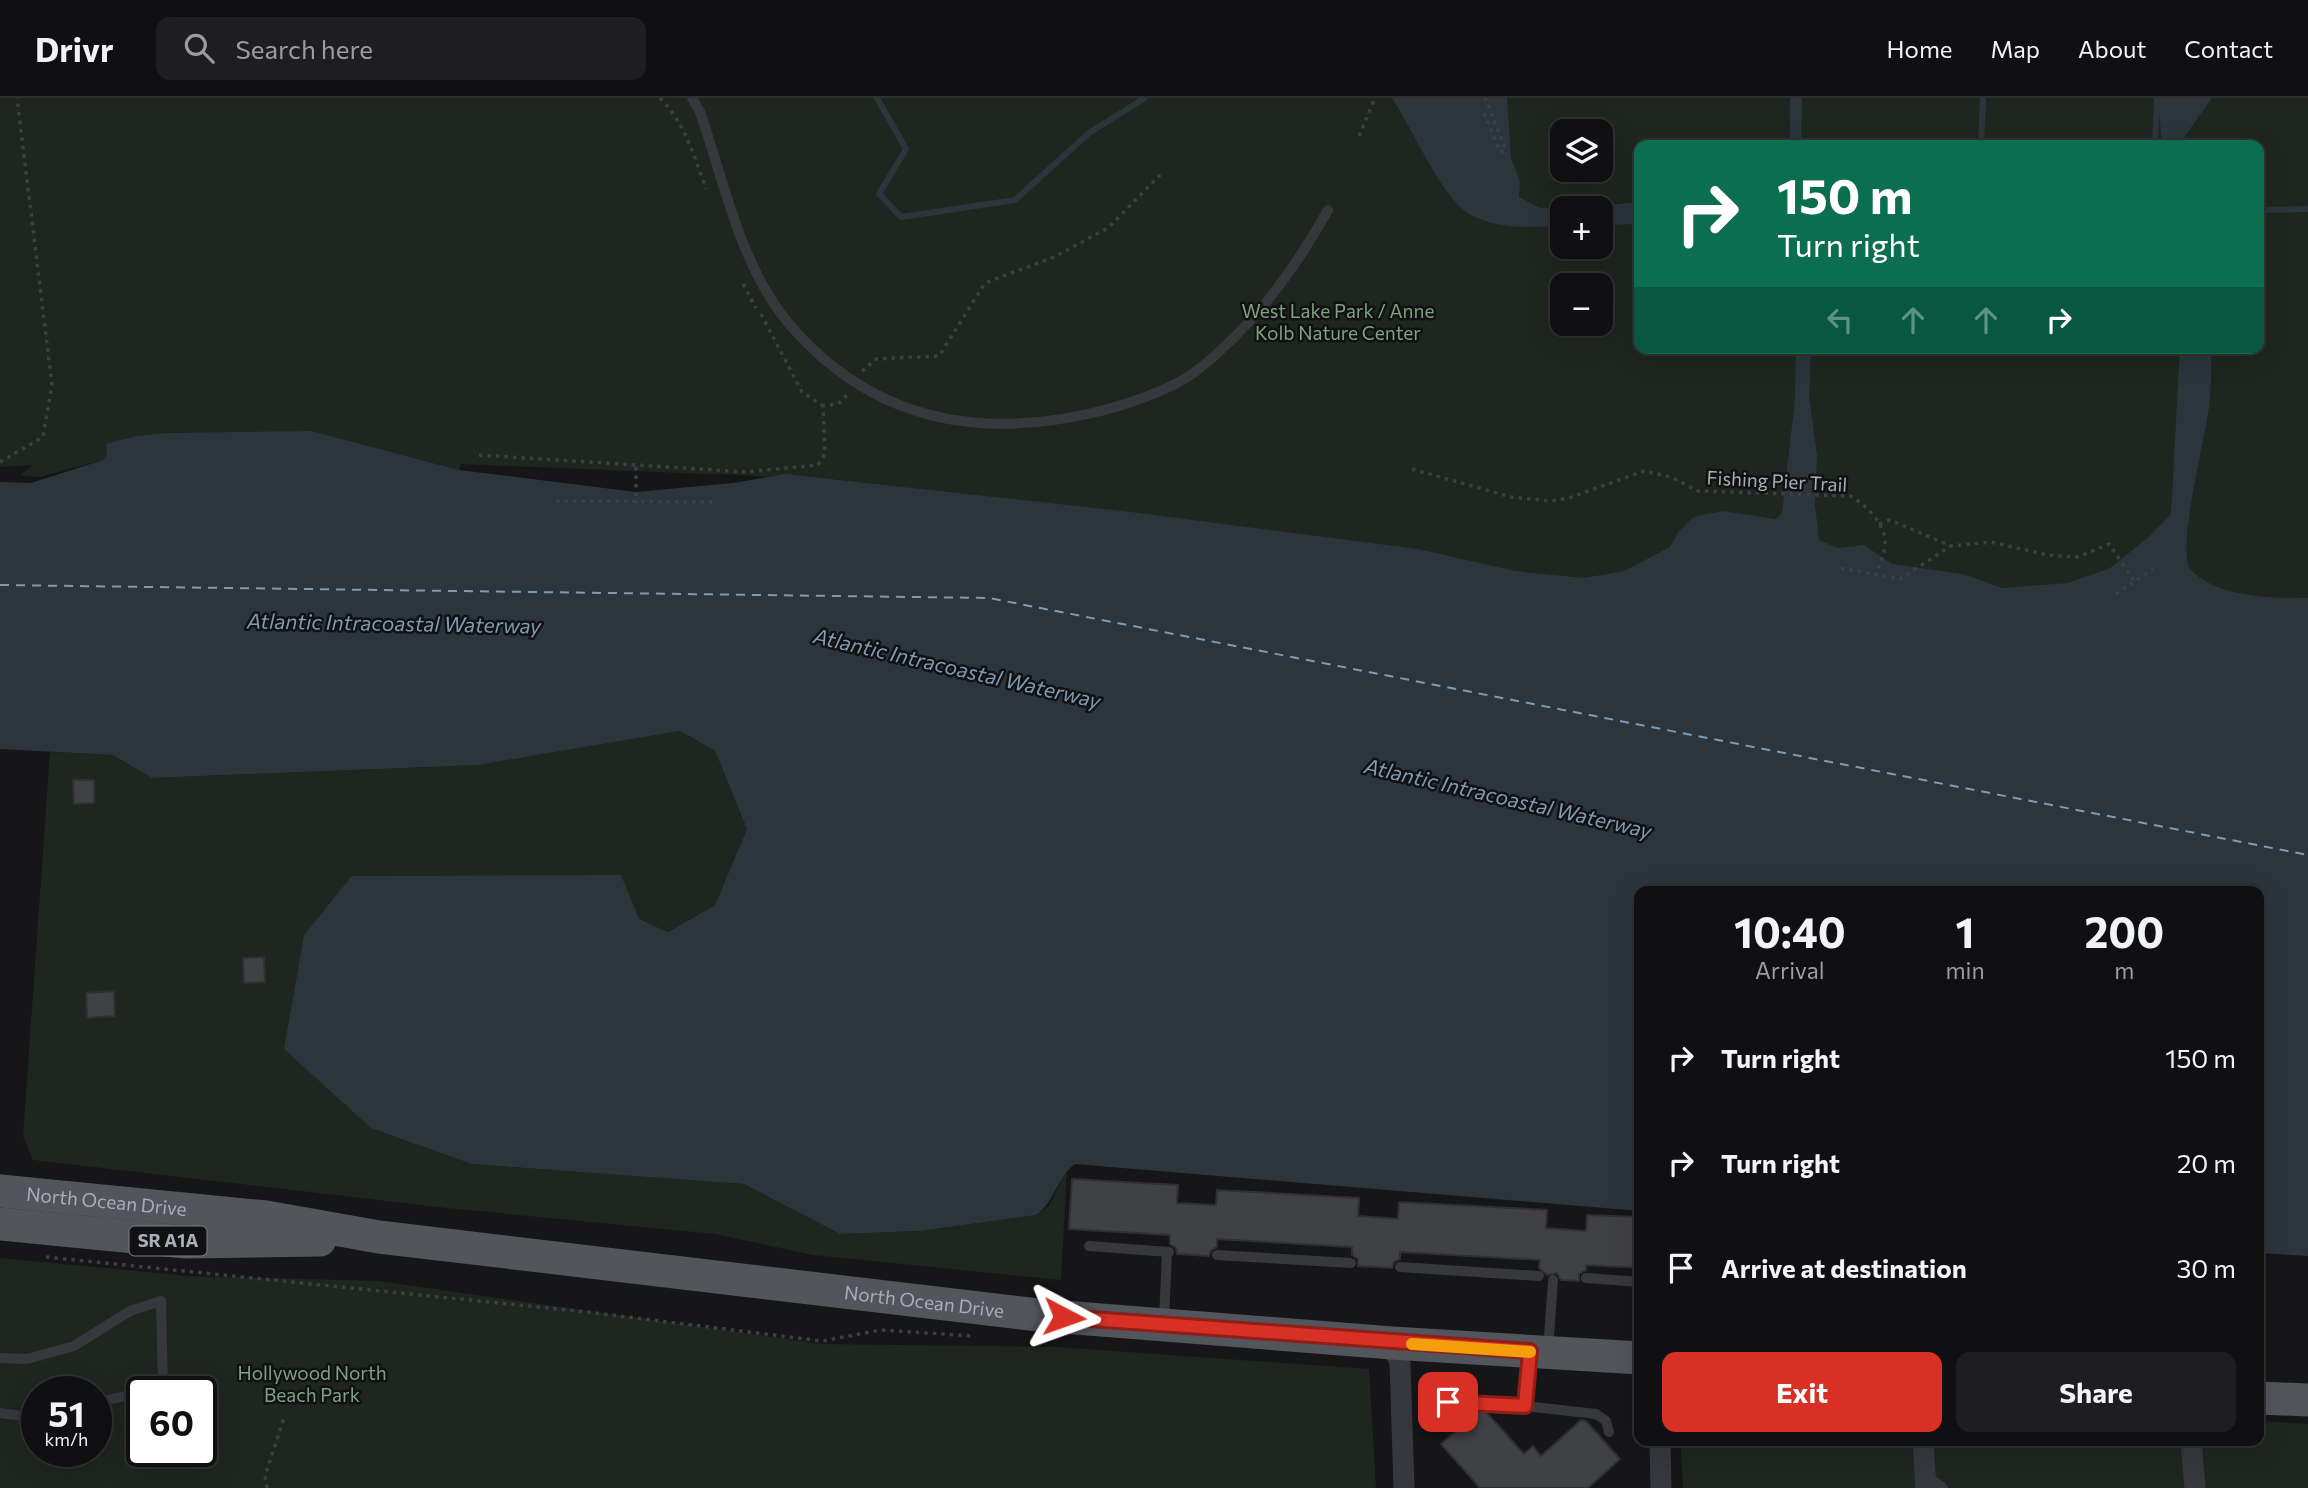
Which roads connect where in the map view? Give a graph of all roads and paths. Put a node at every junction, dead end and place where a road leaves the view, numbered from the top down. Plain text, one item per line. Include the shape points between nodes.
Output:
1 (17, 98) edge
2 (692, 98) edge
3 (1376, 98) edge
4 (1485, 98) edge
5 (1484, 113) dead end
6 (1359, 136) dead end
7 (1328, 210) dead end
8 (0, 461) edge
9 (636, 467) dead end
10 (1412, 469) dead end
11 (555, 501) dead end
12 (717, 502) dead end
13 (636, 503) junction
14 (1879, 524) junction
15 (1951, 545) junction
16 (1841, 568) dead end
17 (2153, 569) dead end
18 (1876, 575) junction
19 (2135, 582) junction
20 (2116, 594) dead end
21 (0, 1191) edge
22 (0, 1224) edge
23 (379, 1237) junction
24 (1089, 1246) dead end
25 (1217, 1255) dead end
26 (44, 1257) dead end
27 (1351, 1263) dead end
28 (1400, 1267) dead end
29 (1539, 1276) dead end
30 (1586, 1278) dead end
31 (1553, 1280) dead end
32 (1634, 1282) edge
33 (1164, 1323) junction
34 (977, 1336) dead end
35 (1392, 1343) junction
36 (1539, 1351) junction
37 (0, 1358) edge
38 (1634, 1358) edge
39 (163, 1376) edge
40 (2264, 1398) edge
41 (2308, 1400) edge
42 (1448, 1402) dead end
43 (1525, 1406) junction
44 (0, 1413) edge
45 (285, 1415) dead end
46 (21, 1416) edge
47 (1609, 1432) dead end
48 (1660, 1446) edge
49 (1923, 1446) edge
50 (2191, 1446) edge
51 (2194, 1478) edge
52 (1925, 1481) edge
53 (267, 1488) edge
54 (1404, 1488) edge
55 (1661, 1488) edge
56 (1943, 1488) edge
57 (2184, 1488) edge

1 - 8 path via 52,385 43,438
2 - 7 lane via 749,260 789,324 855,383 932,417 972,425 1046,422 1106,410 1193,373 1245,326 1282,284
3 - 6 path
4 - 5 path via 1506,150 1500,152
9 - 13 path
10 - 14 path, Fishing Pier Trail via 1511,497 1550,501 1644,471 1671,477 1698,491 1850,496
11 - 13 path
12 - 13 path
14 - 15 path via 1890,520
14 - 18 path via 1885,542
15 - 18 path via 1900,579
15 - 19 path via 1991,542 2048,555 2078,556 2109,544
16 - 18 path
17 - 19 path
19 - 20 path
21 - 23 main road, North Ocean Drive / SR A1A via 266,1217
22 - 23 main road, North Ocean Drive / SR A1A via 186,1242
23 - 33 main road, North Ocean Drive / SR A1A via 1038,1315
24 - 33 lane via 1168,1252
25 - 27 lane
26 - 34 path via 587,1312 822,1341 881,1330
28 - 29 lane
30 - 32 lane
31 - 36 lane
33 - 35 main road, North Ocean Drive / SR A1A
35 - 36 main road, North Ocean Drive / SR A1A
35 - 54 street via 1400,1363
36 - 38 main road, North Ocean Drive / SR A1A
36 - 43 lane
37 - 39 lane via 27,1359 75,1346 130,1311 161,1301
40 - 41 main road
42 - 43 lane
43 - 47 lane via 1596,1414
44 - 46 lane
45 - 53 path via 265,1476
48 - 55 street
49 - 52 street
50 - 51 street
51 - 57 lane
52 - 56 lane

